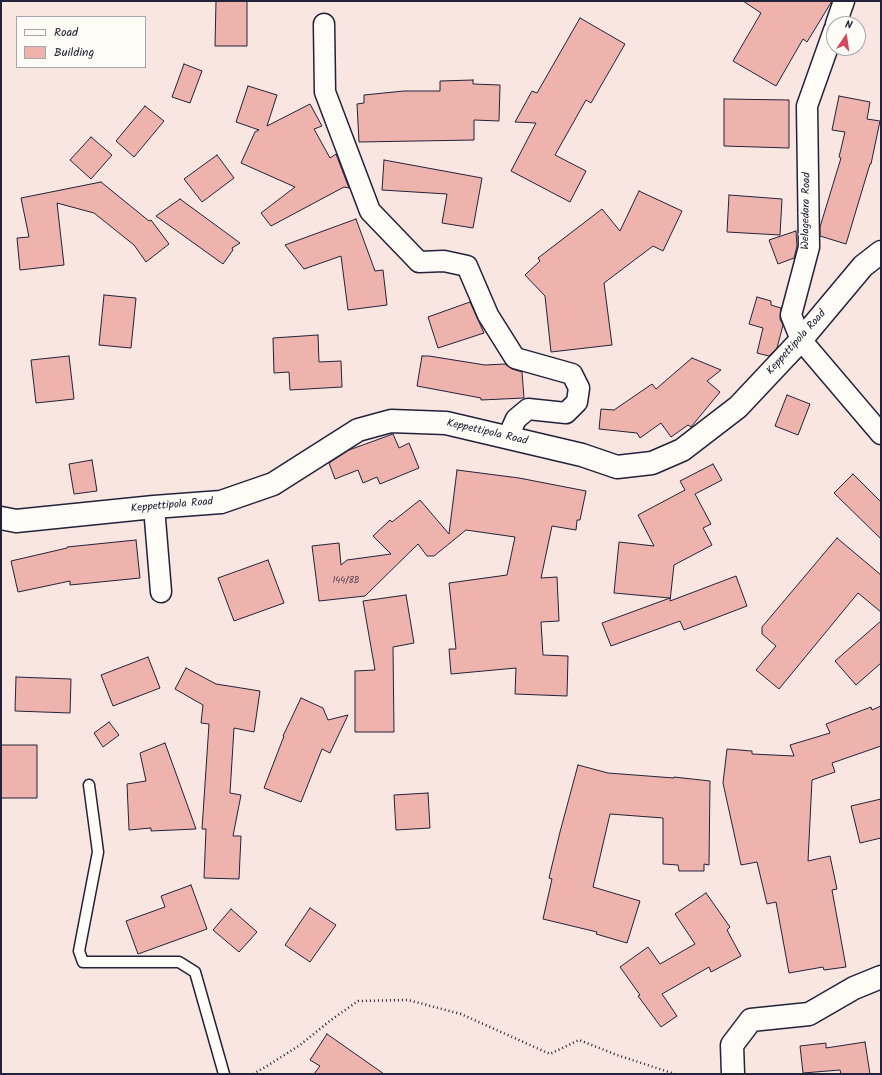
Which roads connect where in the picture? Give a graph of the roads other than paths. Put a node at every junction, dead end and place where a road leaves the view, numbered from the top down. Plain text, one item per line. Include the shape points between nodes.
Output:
1 (844, 1) edge
2 (839, 16) edge
3 (324, 24) dead end
4 (826, 53) edge
5 (881, 252) edge
6 (801, 340) junction
7 (881, 434) edge
8 (508, 438) junction
9 (154, 507) junction
10 (1, 518) edge
11 (161, 592) dead end
12 (89, 785) dead end
13 (881, 977) edge
14 (224, 1074) edge
15 (733, 1074) edge

1 - 2 street
3 - 8 street via 325,92 370,211 419,262 444,261 467,266 488,315 515,358 572,374 579,388 577,402 566,413 528,409 516,419
4 - 6 street, Welagedara Road via 807,106 808,248 791,315
5 - 6 main road, Keppettipola Road via 863,266
6 - 7 street, Welagedara Road
6 - 8 main road, Keppettipola Road via 738,407 682,450 652,463 617,467 582,455
8 - 9 main road, Keppettipola Road via 446,422 391,421 358,430 273,484 221,502
9 - 10 main road, Keppettipola Road via 16,521
9 - 11 street
12 - 14 lane via 98,852 79,951 83,962 179,962 196,972
13 - 15 main road via 854,988 809,1014 751,1020 732,1045

